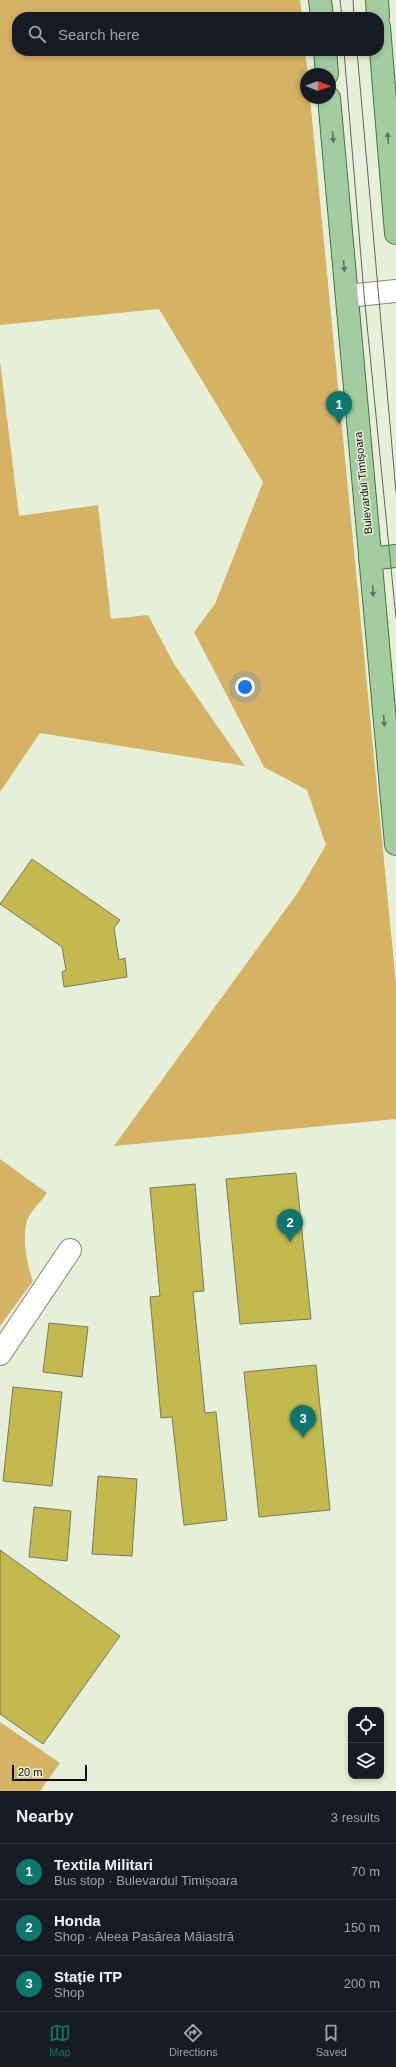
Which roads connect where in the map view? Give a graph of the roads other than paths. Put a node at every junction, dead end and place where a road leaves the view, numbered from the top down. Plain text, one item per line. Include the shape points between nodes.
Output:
1 (320, 0) edge
2 (377, 0) edge
3 (321, 12) edge
4 (378, 12) edge
5 (325, 56) edge
6 (381, 56) edge
7 (326, 68) edge
8 (330, 104) edge
9 (396, 233) edge
10 (396, 290) edge
11 (347, 296) junction
12 (396, 556) edge
13 (370, 559) junction
14 (396, 844) edge
15 (70, 1250) dead end
16 (0, 1354) edge

1 - 3 main road
2 - 4 main road
5 - 7 main road
9 -> 6 main road
8 -> 11 main road, Bulevardul Timișoara
10 - 11 street
11 - 13 main road, Bulevardul Timișoara
12 - 13 main road
13 -> 14 main road, Bulevardul Timișoara
15 - 16 street

